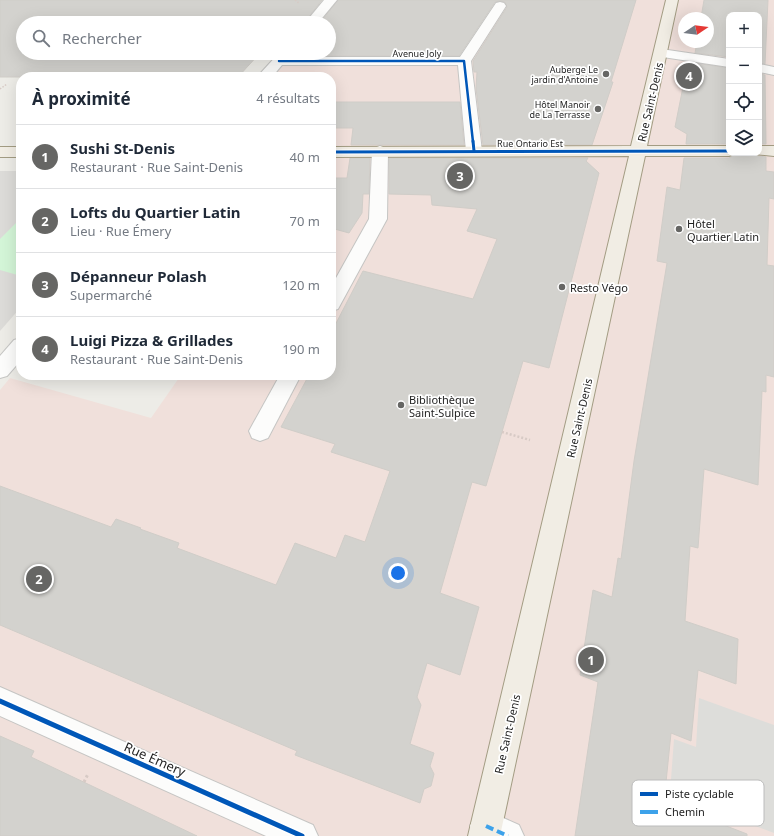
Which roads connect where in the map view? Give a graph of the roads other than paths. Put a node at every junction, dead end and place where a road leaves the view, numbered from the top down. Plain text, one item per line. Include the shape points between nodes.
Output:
1 (331, 0) edge
2 (672, 0) edge
3 (500, 6) dead end
4 (317, 16) edge
5 (661, 53) junction
6 (336, 58) edge
7 (279, 60) edge
8 (464, 60) junction
9 (726, 64) edge
10 (762, 69) edge
11 (774, 71) edge
12 (268, 72) edge
13 (474, 151) junction
14 (639, 151) junction
15 (726, 151) edge
16 (762, 151) edge
17 (774, 151) edge
18 (0, 152) edge
19 (16, 152) edge
20 (336, 152) edge
21 (380, 152) junction
22 (336, 295) edge
23 (16, 352) edge
24 (0, 370) edge
25 (288, 380) edge
26 (260, 431) dead end
27 (0, 701) edge
28 (493, 833) edge
29 (302, 836) edge

1 - 4 street
2 - 5 main road, Rue Saint-Denis
3 - 8 street
5 - 9 street
5 - 14 main road, Rue Saint-Denis
6 - 8 street, Avenue Joly
7 - 12 street
8 - 13 street
10 - 11 street
13 - 14 main road, Rue Ontario Est
13 - 21 main road, Rue Ontario Est
14 - 15 main road, Rue Ontario Est
14 - 28 main road, Rue Saint-Denis
16 - 17 main road
18 - 19 main road
20 - 21 main road, Rue Ontario Est
21 - 22 street via 378,219
23 - 24 street
25 - 26 street
27 - 29 street, Rue Émery

